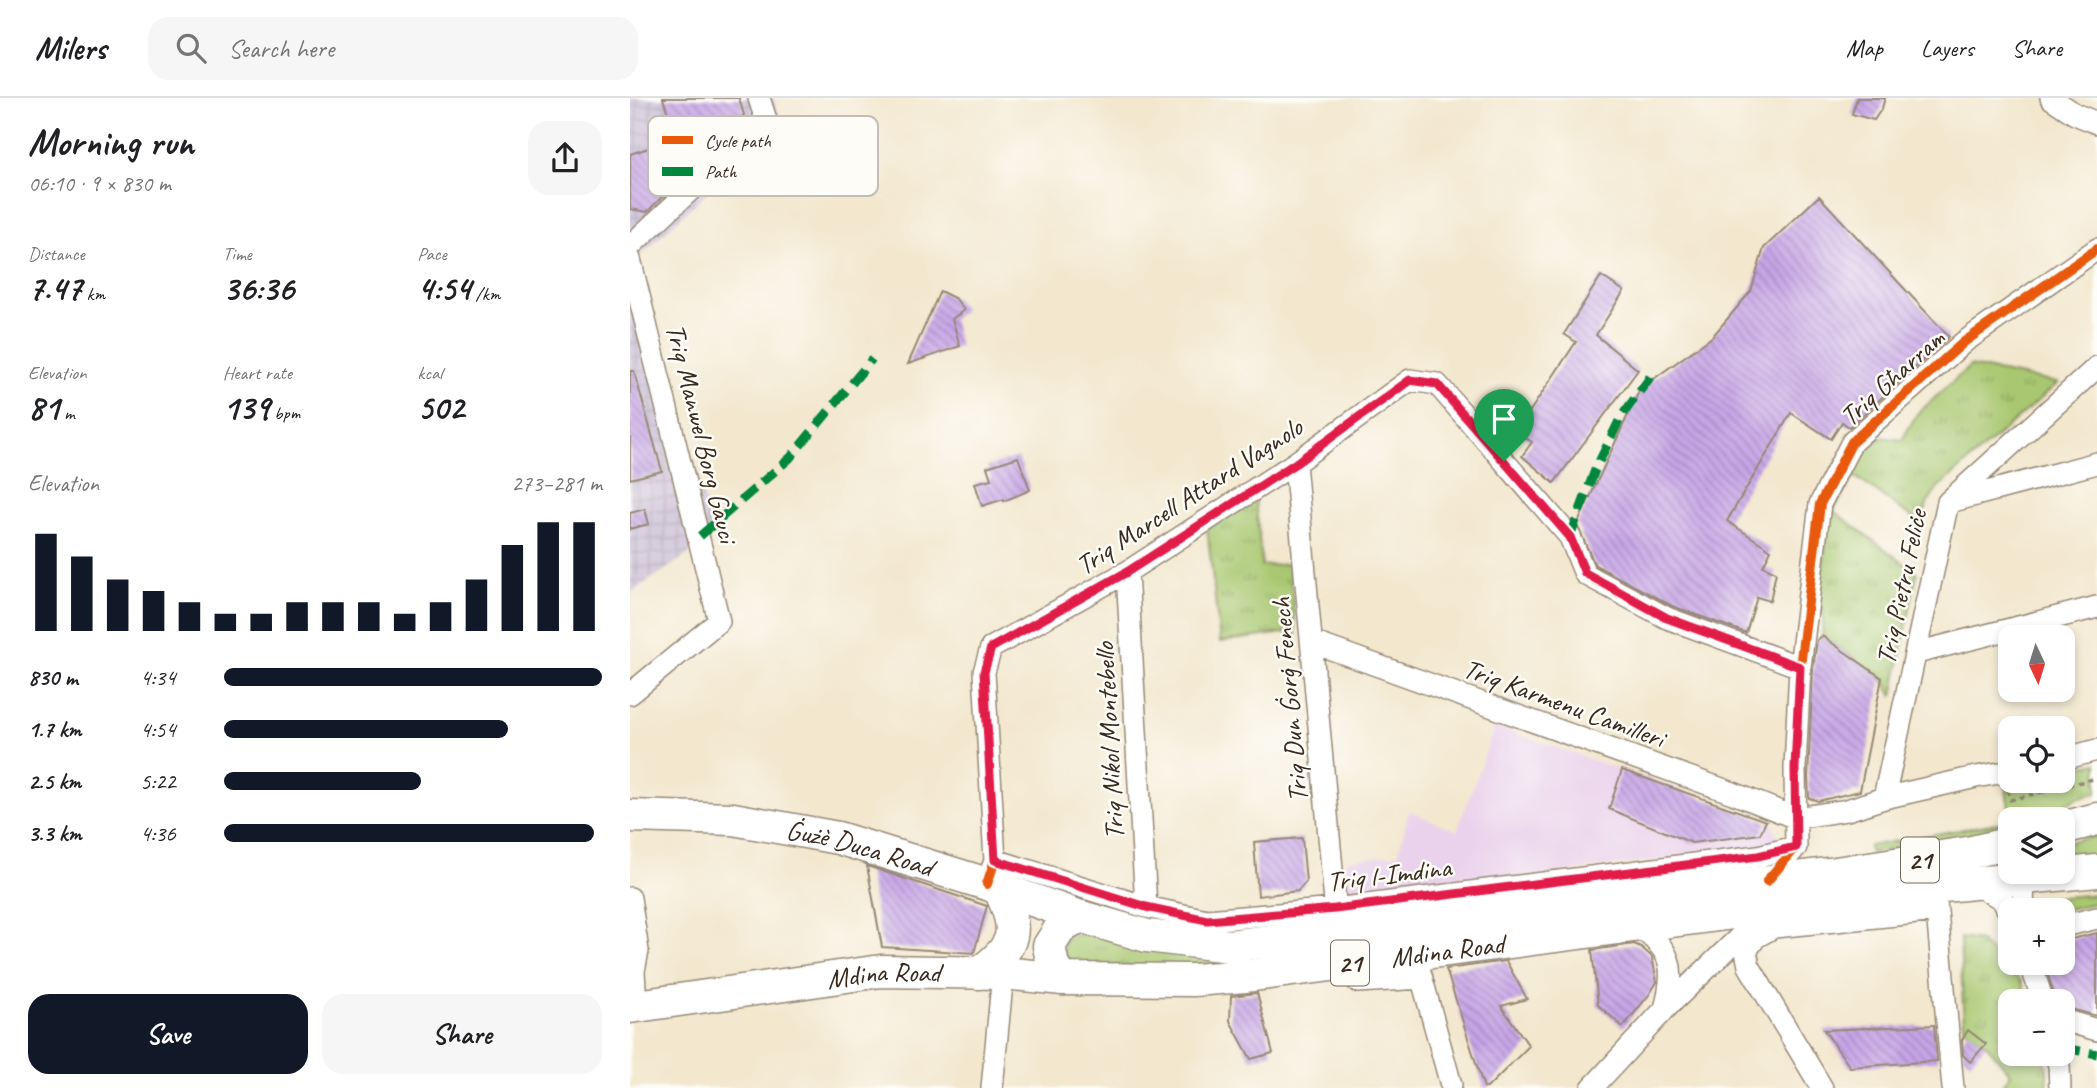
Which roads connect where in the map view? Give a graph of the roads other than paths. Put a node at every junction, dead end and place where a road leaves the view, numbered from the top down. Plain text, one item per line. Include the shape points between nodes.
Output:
1 (759, 98) edge
2 (2051, 98) edge
3 (765, 116) edge
4 (2097, 124) edge
5 (684, 196) edge
6 (630, 246) edge
7 (2097, 248) edge
8 (630, 258) edge
9 (2097, 368) edge
10 (1296, 463) junction
11 (2097, 463) edge
12 (1948, 502) junction
13 (1127, 572) junction
14 (2097, 607) edge
15 (1312, 642) junction
16 (1916, 653) junction
17 (1800, 667) junction
18 (630, 694) edge
19 (2097, 750) edge
20 (2075, 756) edge
21 (1998, 773) edge
22 (1884, 798) junction
23 (630, 816) edge
24 (679, 817) junction
25 (1796, 818) junction
26 (2097, 819) edge
27 (2075, 825) edge
28 (630, 833) edge
29 (1998, 846) edge
30 (1796, 847) junction
31 (2097, 871) edge
32 (1829, 874) junction
33 (994, 877) junction
34 (1974, 884) junction
35 (1769, 895) junction
36 (2023, 895) edge
37 (630, 898) edge
38 (2000, 898) edge
39 (1936, 899) junction
40 (1146, 907) junction
41 (1081, 917) junction
42 (2097, 918) edge
43 (1336, 921) junction
44 (2075, 923) edge
45 (1636, 925) junction
46 (1420, 966) junction
47 (991, 973) junction
48 (1063, 979) junction
49 (1358, 982) dead end
50 (633, 1006) edge
51 (1665, 1009) junction
52 (2075, 1024) edge
53 (2097, 1030) edge
54 (2057, 1066) edge
55 (1451, 1085) dead end
56 (992, 1088) edge
57 (1592, 1088) edge
58 (1822, 1088) edge
59 (1953, 1088) edge
60 (2060, 1088) edge

1 - 3 street
2 - 4 street
5 - 6 street
7 - 17 street, Triq Għarram via 1964,342 1852,442 1820,504
8 - 18 street, Triq Manwel Borg Gauci via 719,621
9 - 12 street, Triq Pietru Feliċe
10 - 13 street, Triq Marcell Attard Vagnolo
10 - 15 street, Triq Dun Ġorġ Fenech
10 - 17 street, Triq Marcell Attard Vagnolo via 1410,380 1437,384 1570,537 1585,573 1667,618
11 - 12 street
12 - 16 street, Triq Pietru Feliċe
13 - 33 street, Triq Marcell Attard Vagnolo via 991,648 984,672
13 - 40 street, Triq Nikol Montebello
14 - 16 street
15 - 25 street, Triq Karmenu Camilleri
15 - 43 street, Triq Dun Ġorġ Fenech
16 - 22 street, Triq Pietru Feliċe
17 - 25 street, Triq Għarram
19 - 20 street
21 - 22 street
22 - 25 street via 1847,810
23 - 24 highway, Ġużè Duca Road / 21
24 - 28 street
24 - 33 highway, Ġużè Duca Road / 21 via 733,819 838,838
25 - 30 street, Triq Għarram
26 - 27 highway
29 - 32 highway, Mdina Road / 21
30 - 32 street
30 - 35 street
30 - 43 street, Triq l-Imdina
31 - 36 highway, Mdina Road / 21
32 - 35 highway, Mdina Road / 21
33 - 40 street, Triq l-Imdina
33 - 41 highway, Ġużè Duca Road / 21
33 - 47 highway via 1008,908 1011,929 1010,943
34 - 36 highway, Mdina Road / 21
34 - 38 street
34 - 39 highway, Mdina Road / 21
35 - 39 highway, Mdina Road / 21
35 - 43 highway, Mdina Road / 21
35 - 45 highway, Mdina Road / 21
35 - 51 street
37 - 50 street via 638,951
39 - 58 street via 1774,927 1756,937 1746,951 1749,967
39 - 59 street
40 - 43 street, Triq l-Imdina via 1207,920
41 - 43 highway, Mdina Road / 21 via 1147,936 1228,946
41 - 48 highway via 1062,927 1049,946 1049,958
42 - 44 street
45 - 46 highway, Mdina Road / 21
45 - 51 street via 1671,961
46 - 48 highway, Mdina Road / 21 via 1193,980
46 - 49 street
46 - 55 street
47 - 48 highway, Mdina Road / 21
47 - 50 highway, Mdina Road / 21 via 881,971
47 - 56 street
51 - 57 street
52 - 53 street
54 - 60 street

